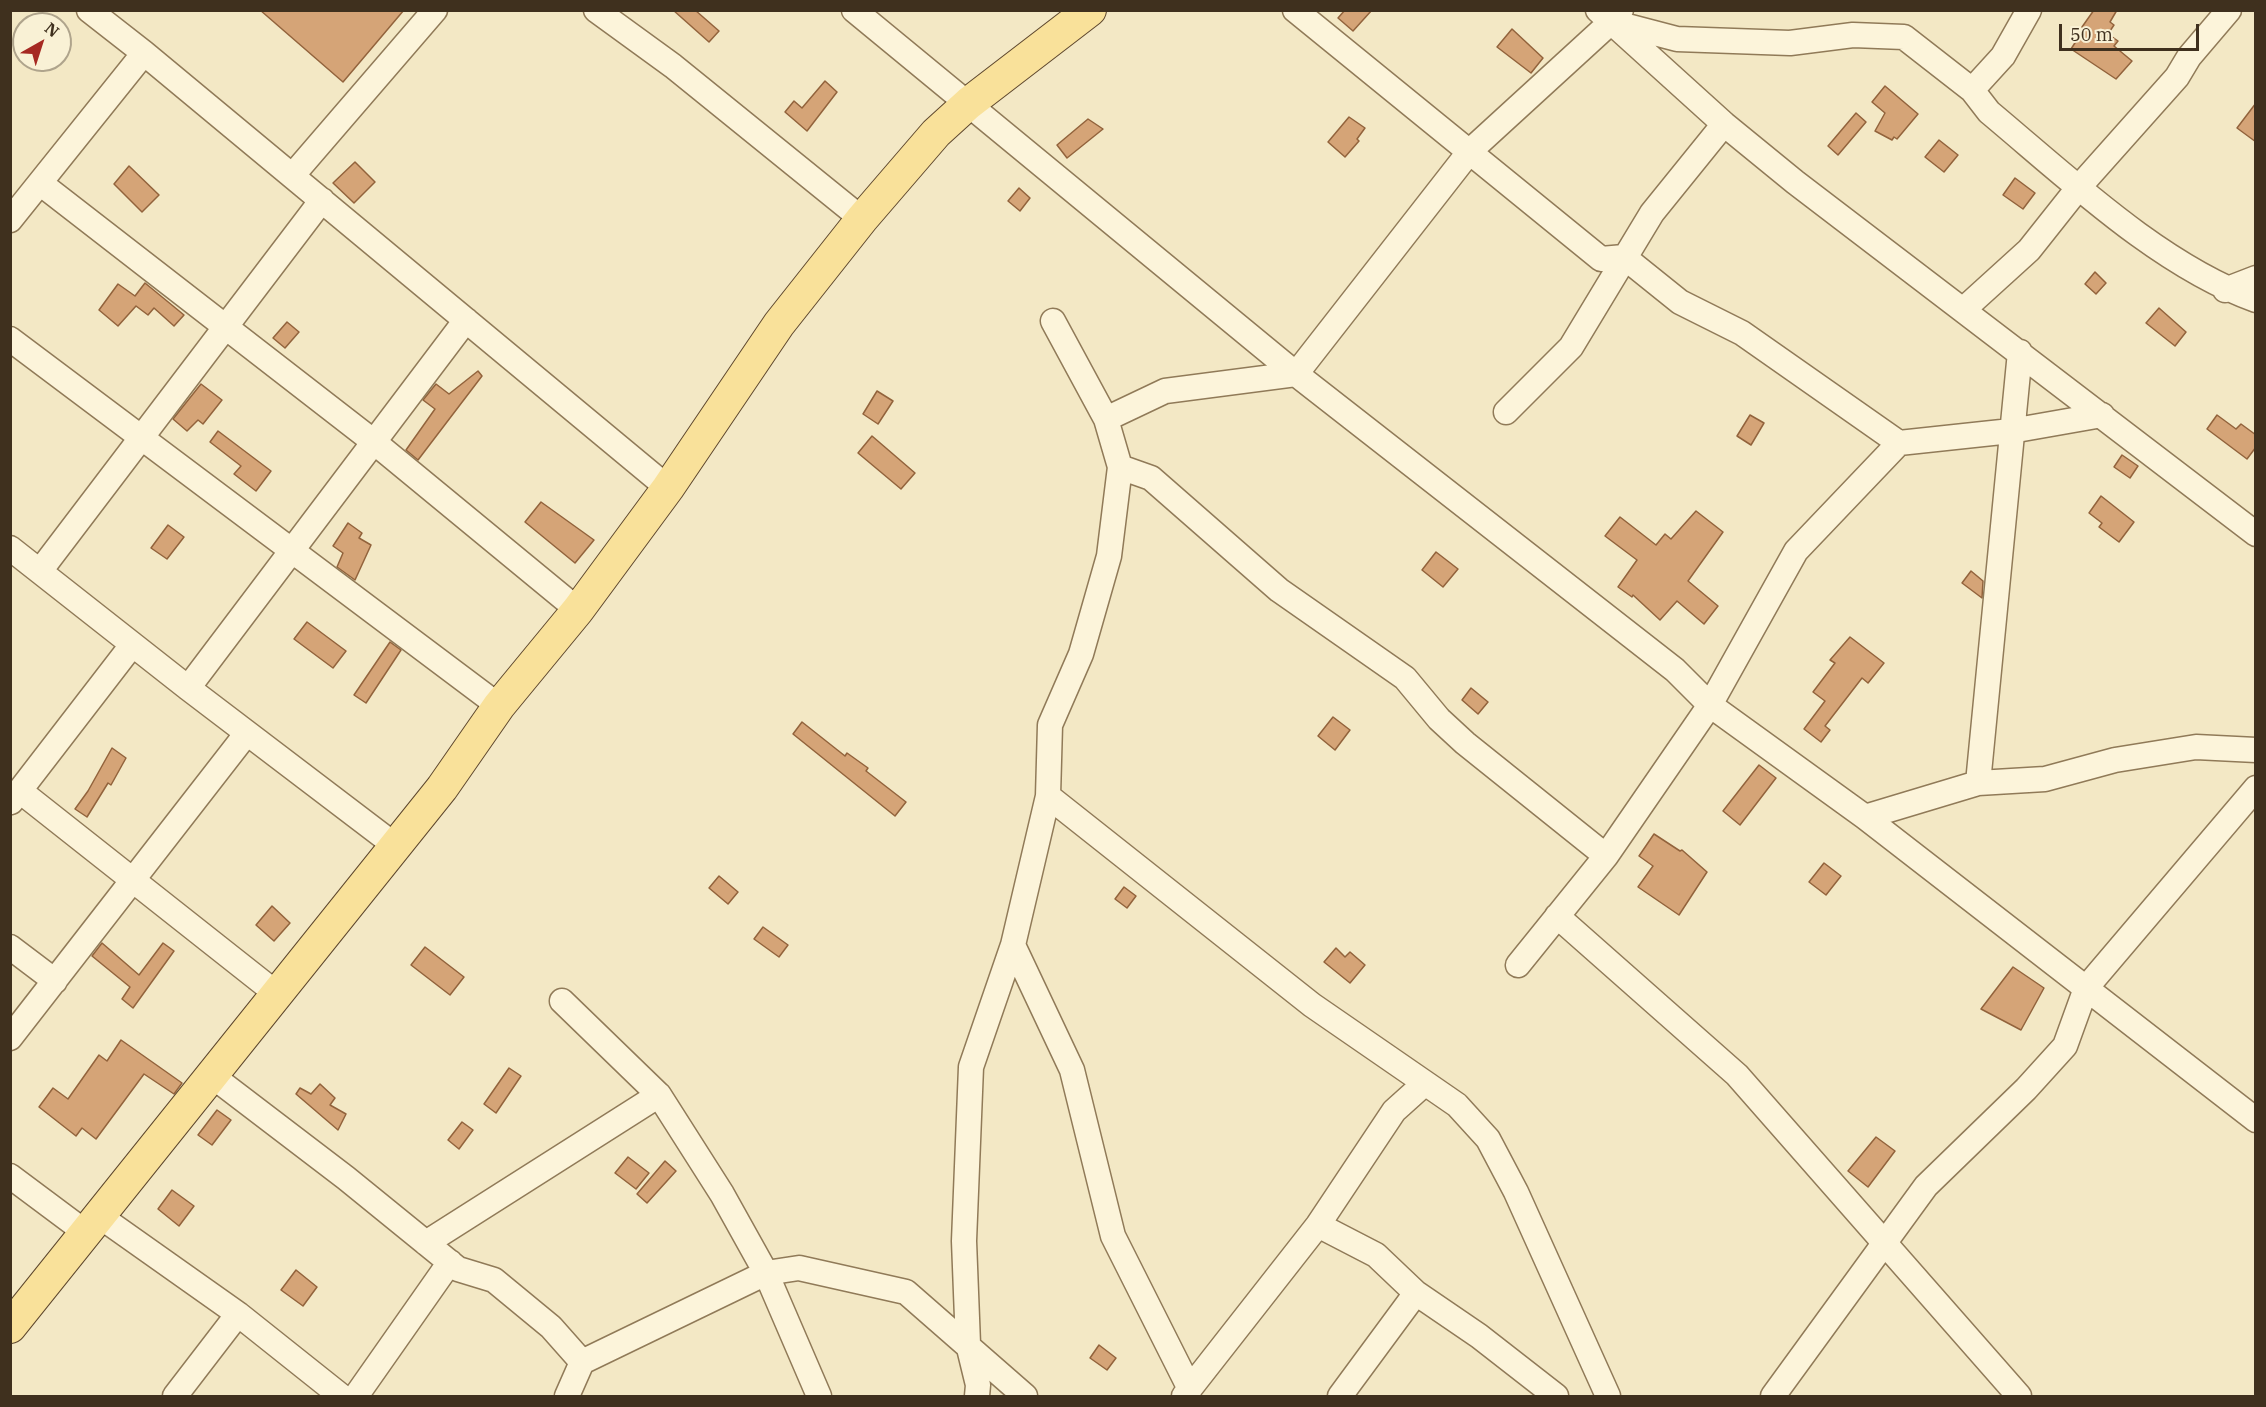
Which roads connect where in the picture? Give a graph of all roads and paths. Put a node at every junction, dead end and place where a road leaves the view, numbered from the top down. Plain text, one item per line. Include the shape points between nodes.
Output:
1 (89, 10) edge
2 (435, 10) edge
3 (596, 10) edge
4 (854, 10) edge
5 (1090, 10) edge
6 (1295, 10) edge
7 (2029, 10) edge
8 (2229, 10) edge
9 (1610, 14) edge
10 (144, 53) junction
11 (1972, 90) junction
12 (969, 103) junction
13 (1724, 124) junction
14 (1470, 151) junction
15 (292, 176) junction
16 (40, 183) junction
17 (2079, 187) junction
18 (322, 200) junction
19 (862, 219) junction
20 (10, 220) edge
21 (1624, 257) junction
22 (2256, 278) edge
23 (2226, 290) junction
24 (2256, 300) edge
25 (1964, 309) junction
26 (466, 320) junction
27 (1053, 321) dead end
28 (225, 327) junction
29 (10, 339) edge
30 (2020, 352) junction
31 (1296, 374) junction
32 (1506, 412) dead end
33 (2102, 415) junction
34 (1106, 419) junction
35 (2011, 431) junction
36 (141, 438) junction
37 (374, 442) junction
38 (1899, 443) junction
39 (1120, 467) junction
40 (668, 488) junction
41 (2256, 534) edge
42 (10, 548) edge
43 (292, 551) junction
44 (40, 571) junction
45 (578, 610) junction
46 (132, 645) junction
47 (188, 688) junction
48 (1710, 705) junction
49 (498, 706) junction
50 (247, 733) junction
51 (2256, 750) edge
52 (1978, 783) junction
53 (2256, 788) edge
54 (1048, 796) junction
55 (15, 797) edge
56 (1865, 817) junction
57 (397, 847) junction
58 (1606, 856) junction
59 (133, 879) junction
60 (1557, 916) junction
61 (1013, 945) junction
62 (10, 946) edge
63 (1518, 965) dead end
64 (55, 981) junction
65 (2086, 988) junction
66 (277, 994) junction
67 (562, 1001) dead end
68 (10, 1038) edge
69 (211, 1075) junction
70 (1424, 1084) junction
71 (659, 1095) junction
72 (2256, 1120) edge
73 (10, 1176) edge
74 (91, 1224) junction
75 (1318, 1225) junction
76 (426, 1243) junction
77 (1882, 1243) junction
78 (450, 1263) junction
79 (766, 1273) junction
80 (1416, 1293) junction
81 (238, 1314) junction
82 (10, 1327) edge
83 (968, 1344) junction
84 (582, 1362) junction
85 (1187, 1393) edge
86 (175, 1396) edge
87 (341, 1396) edge
88 (356, 1396) edge
89 (567, 1396) edge
90 (819, 1396) edge
91 (977, 1396) edge
92 (1025, 1396) edge
93 (1340, 1396) edge
94 (1556, 1396) edge
95 (1608, 1396) edge
96 (1773, 1396) edge
97 (2019, 1396) edge

1 - 10 street
2 - 15 street
3 - 19 street via 673,66
4 - 12 street
5 - 12 main road
6 - 14 street
7 - 11 street via 2003,56
8 - 17 street via 2177,77
9 - 11 street via 1677,39 1790,42 1853,35 1904,37
9 - 13 street
9 - 14 street
10 - 15 street
10 - 16 street
11 - 17 street via 1989,112
12 - 19 main road via 936,133
12 - 31 street
13 - 21 street via 1652,213
13 - 25 street
14 - 21 street via 1601,259
14 - 31 street
15 - 18 street
16 - 20 street
16 - 28 street
17 - 23 street via 2147,240
17 - 25 street via 2029,250
18 - 26 street
18 - 28 street
19 - 40 main road via 779,324
21 - 32 street via 1571,348
21 - 38 street via 1680,302 1742,333
22 - 23 street
23 - 24 street
25 - 30 street
26 - 37 street
26 - 40 street
27 - 34 street
28 - 36 street
28 - 37 street
29 - 36 street
30 - 33 street
30 - 35 street
31 - 34 street via 1165,391
31 - 48 street via 1675,670
33 - 35 street
33 - 41 street
34 - 39 street
35 - 38 street
35 - 52 street
36 - 43 street
36 - 44 street
37 - 43 street
37 - 45 street
38 - 48 street via 1796,551
39 - 54 street via 1109,556 1081,654 1050,725
39 - 58 street via 1151,477 1279,590 1405,678 1465,743
40 - 45 main road
42 - 44 street
43 - 47 street
43 - 49 street
44 - 46 street
45 - 49 main road
46 - 47 street
46 - 55 street
47 - 50 street
48 - 56 street
48 - 58 street
49 - 57 main road
50 - 57 street
50 - 59 street
51 - 52 street via 2196,747 2115,760 2045,779
52 - 56 street
53 - 65 street
54 - 61 street
54 - 70 street via 1312,1005
55 - 59 street
56 - 65 street
57 - 66 main road
58 - 60 street
59 - 64 street
59 - 66 street
60 - 63 street
60 - 77 street via 1737,1076
61 - 83 street via 972,1067 964,1241
61 - 85 street via 1072,1070 1113,1236
62 - 64 street
64 - 68 street
65 - 72 street
65 - 77 street via 2065,1046 1926,1186
66 - 69 main road
67 - 71 street
69 - 74 main road
69 - 76 street
70 - 75 street via 1394,1111
70 - 95 street via 1457,1105 1488,1139
71 - 76 street
71 - 79 street
73 - 74 street
74 - 81 street
74 - 82 main road
75 - 80 street via 1376,1255
75 - 85 street
76 - 78 street
77 - 96 street
77 - 97 street
78 - 84 street via 494,1280 551,1327
78 - 88 street
79 - 83 street via 799,1268 906,1292
79 - 84 street
79 - 90 street
80 - 93 street
80 - 94 street
81 - 86 street
81 - 87 street
83 - 91 street
83 - 92 street
84 - 89 street

